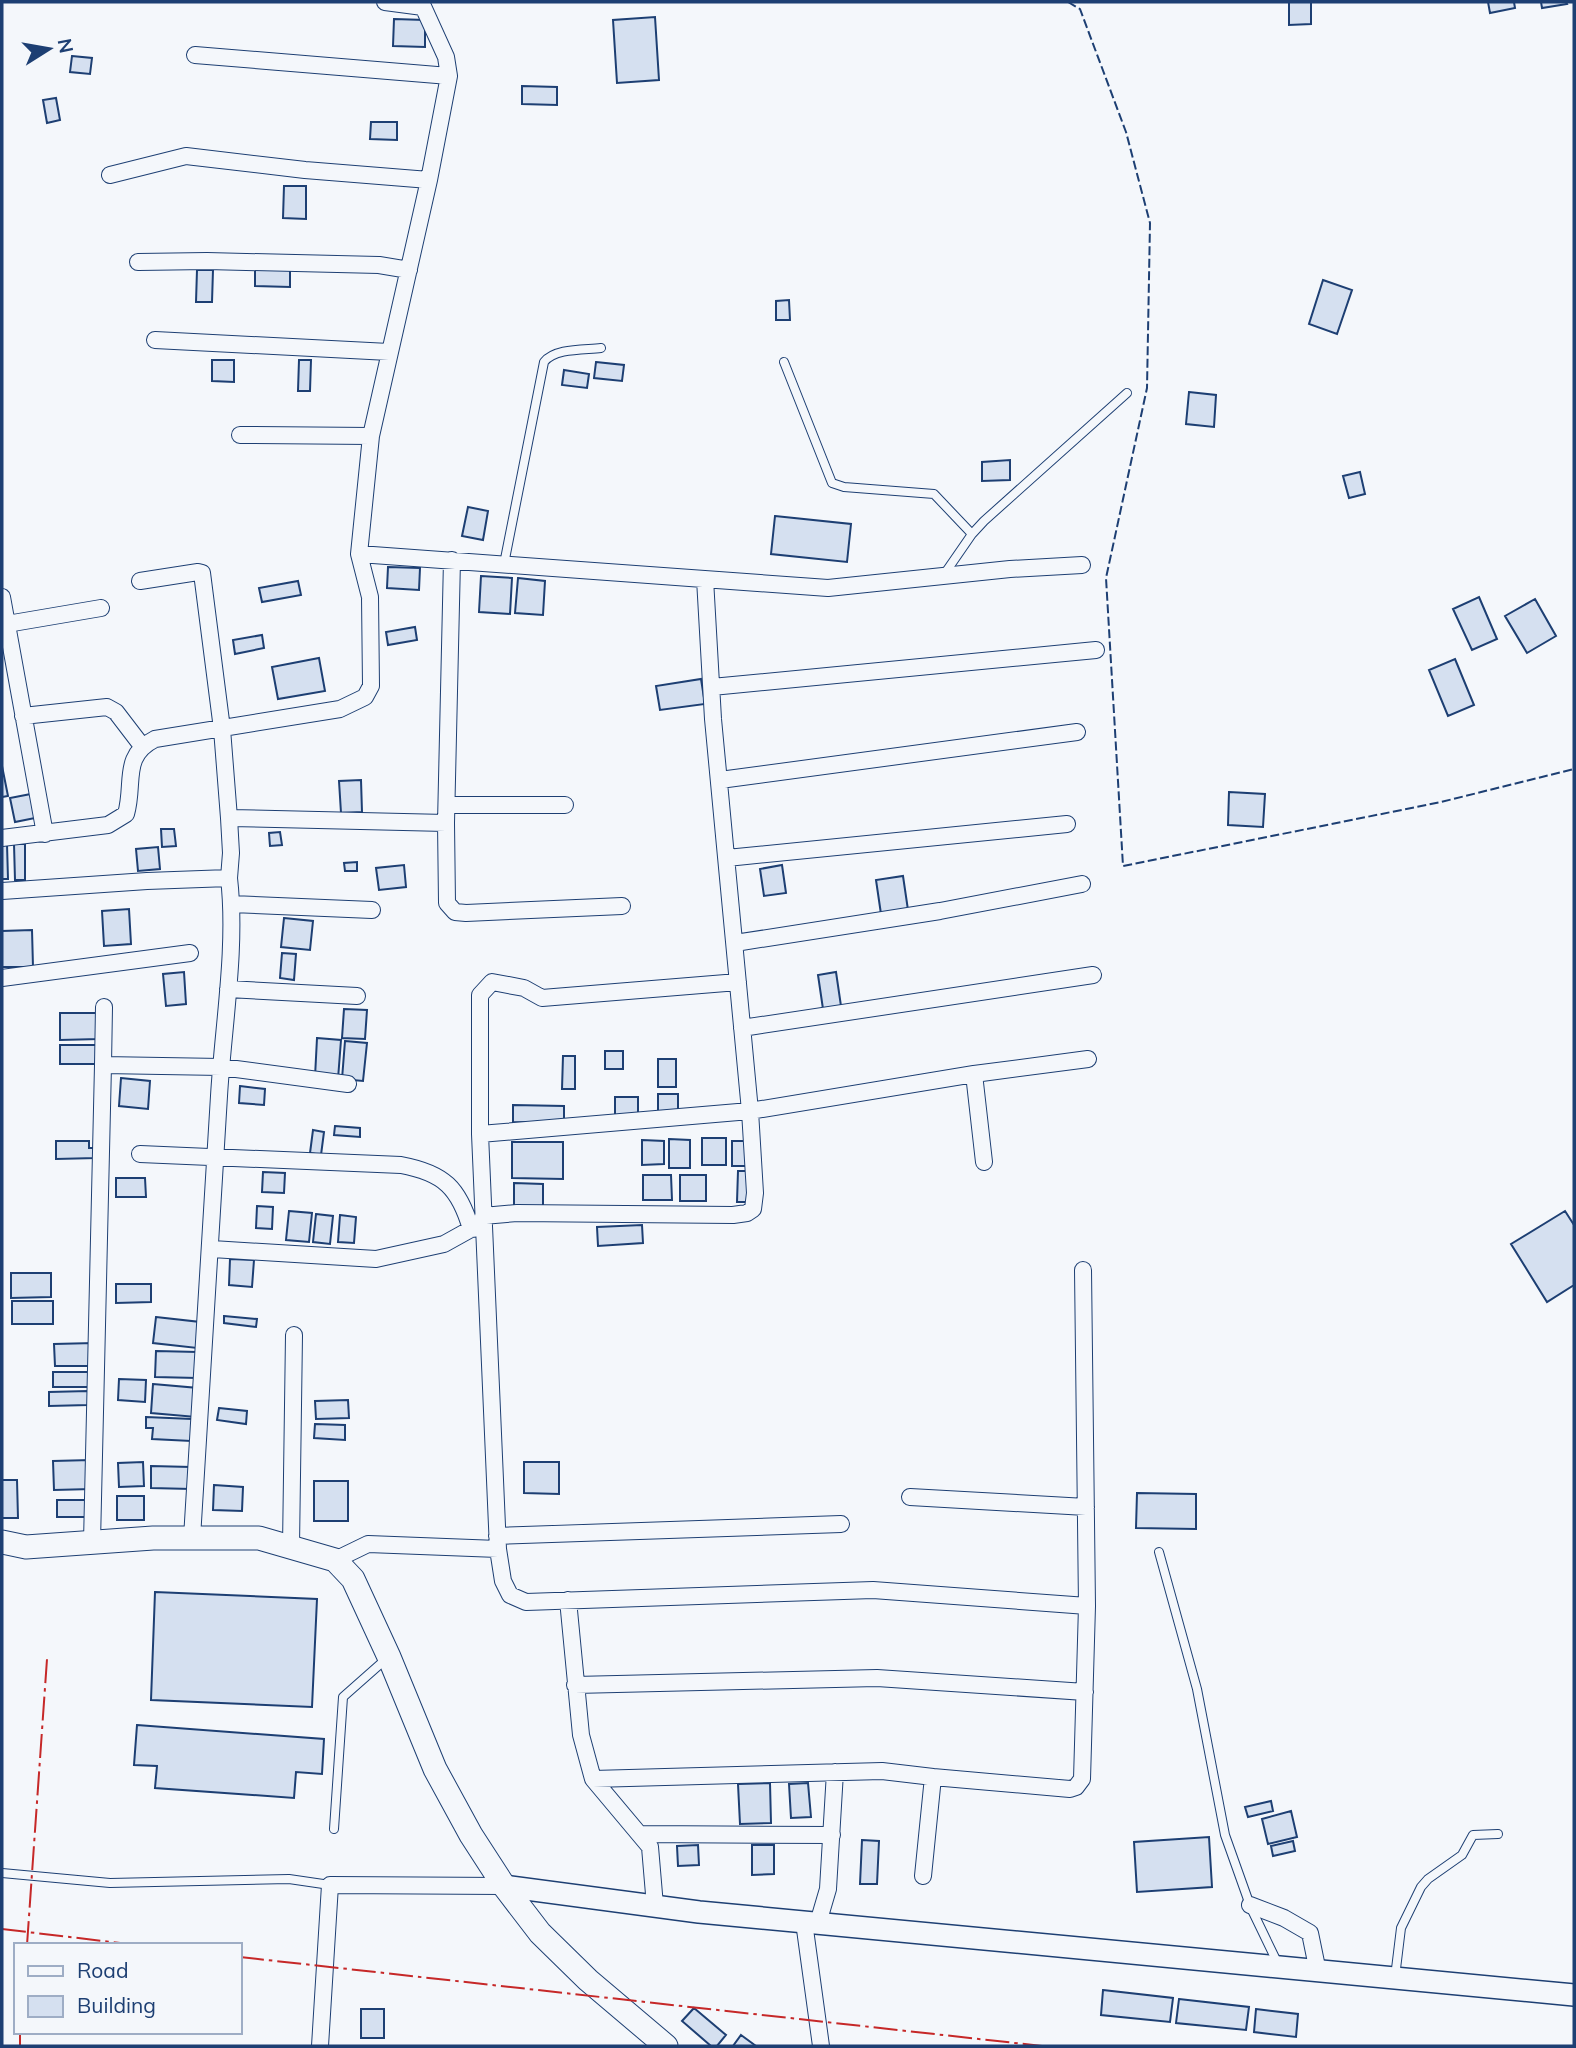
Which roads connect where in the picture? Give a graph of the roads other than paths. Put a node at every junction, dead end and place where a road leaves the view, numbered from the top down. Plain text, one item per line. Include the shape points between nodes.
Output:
1 (385, 2) edge
2 (422, 4) edge
3 (195, 55) dead end
4 (449, 76) junction
5 (110, 175) dead end
6 (429, 180) junction
7 (138, 262) dead end
8 (409, 270) junction
9 (155, 340) dead end
10 (601, 348) dead end
11 (388, 352) junction
12 (784, 362) dead end
13 (1127, 393) dead end
14 (240, 435) dead end
15 (371, 436) junction
16 (972, 534) junction
17 (359, 554) junction
18 (452, 560) junction
19 (504, 564) junction
20 (1082, 565) dead end
21 (943, 576) junction
22 (705, 579) junction
23 (140, 581) dead end
24 (2, 597) edge
25 (101, 608) dead end
26 (7, 624) junction
27 (1096, 650) dead end
28 (712, 687) junction
29 (23, 716) junction
30 (222, 729) junction
31 (1077, 732) dead end
32 (142, 746) junction
33 (720, 780) junction
34 (447, 805) junction
35 (565, 805) dead end
36 (229, 818) junction
37 (446, 823) junction
38 (1067, 824) dead end
39 (45, 834) junction
40 (2, 838) edge
41 (727, 858) junction
42 (229, 878) junction
43 (1082, 884) dead end
44 (2, 891) edge
45 (232, 904) junction
46 (622, 906) dead end
47 (372, 910) dead end
48 (735, 943) junction
49 (190, 953) dead end
50 (1093, 975) dead end
51 (2, 978) edge
52 (738, 982) junction
53 (228, 989) junction
54 (357, 996) dead end
55 (104, 1007) dead end
56 (742, 1028) junction
57 (1088, 1059) dead end
58 (103, 1065) junction
59 (221, 1068) junction
60 (974, 1074) junction
61 (348, 1084) dead end
62 (750, 1111) junction
63 (480, 1133) junction
64 (140, 1154) dead end
65 (215, 1157) junction
66 (984, 1162) dead end
67 (479, 1224) junction
68 (212, 1249) junction
69 (1083, 1270) dead end
70 (294, 1335) dead end
71 (910, 1497) dead end
72 (1086, 1507) junction
73 (841, 1524) dead end
74 (192, 1538) junction
75 (2, 1542) edge
76 (92, 1542) junction
77 (498, 1542) junction
78 (291, 1546) junction
79 (1159, 1552) dead end
80 (335, 1560) junction
81 (568, 1600) junction
82 (1087, 1606) junction
83 (389, 1657) junction
84 (575, 1685) junction
85 (1085, 1692) junction
86 (835, 1772) junction
87 (933, 1777) junction
88 (593, 1779) junction
89 (334, 1829) dead end
90 (640, 1834) junction
91 (1498, 1834) dead end
92 (832, 1835) junction
93 (2, 1873) edge
94 (923, 1876) dead end
95 (330, 1885) junction
96 (504, 1886) junction
97 (1250, 1905) junction
98 (655, 1906) junction
99 (811, 1923) junction
100 (1280, 1968) junction
101 (1318, 1972) junction
102 (1395, 1979) junction
103 (1574, 1995) edge
104 (320, 2046) edge
105 (666, 2046) edge
106 (821, 2046) edge

1 - 2 street
2 - 4 street via 446,57
3 - 4 street
4 - 6 street
5 - 6 street via 186,156
6 - 8 street
7 - 8 street via 379,265
8 - 11 street
9 - 11 street
10 - 19 lane via 551,355 541,368
11 - 15 street
12 - 16 lane via 832,482 844,488 934,494
13 - 16 lane
14 - 15 street
15 - 17 street
16 - 21 lane
17 - 18 street
17 - 30 street via 370,597 371,686 365,697 341,709
18 - 19 street
18 - 34 street
19 - 22 street
20 - 21 street
21 - 22 street via 828,588
22 - 28 street
23 - 30 street via 202,573
24 - 26 street
25 - 26 street
26 - 29 street
27 - 28 street
28 - 33 street
29 - 32 street via 107,707
29 - 39 street
30 - 32 street via 155,739
30 - 36 street
31 - 33 street
32 - 39 street via 132,763 126,814 108,825
33 - 41 street
34 - 35 street
34 - 37 street
36 - 37 street
36 - 42 street
37 - 46 street via 447,903 455,912
38 - 41 street
39 - 40 street
41 - 48 street
42 - 44 street
42 - 45 street
43 - 48 street
45 - 47 street
45 - 53 street
48 - 52 street
49 - 51 street
50 - 56 street
52 - 56 street
52 - 63 street via 542,998 524,988 492,982 480,995
53 - 54 street
53 - 59 street
55 - 58 street
56 - 62 street
57 - 60 street
58 - 59 street
58 - 76 street
59 - 61 street
59 - 65 street
60 - 62 street
60 - 66 street
62 - 63 street
62 - 67 street via 755,1193 747,1213 517,1213
63 - 67 street
64 - 65 street
65 - 67 street via 421,1169 453,1189
65 - 68 street
67 - 68 street via 444,1244 376,1259
67 - 77 street
68 - 74 street
69 - 72 street
70 - 78 street
71 - 72 street
72 - 82 street
73 - 77 street
74 - 76 main road
74 - 78 main road via 259,1538
75 - 76 main road via 26,1547
77 - 80 street via 368,1544
77 - 81 street via 503,1581 510,1595 526,1602
78 - 80 main road
79 - 97 lane via 1198,1689 1225,1835
80 - 83 main road via 353,1579
81 - 82 street via 873,1590
81 - 84 street
82 - 85 street
83 - 89 lane via 344,1697
83 - 96 main road via 435,1769
84 - 85 street via 877,1678
84 - 88 street via 581,1735
85 - 87 street via 1084,1772 1076,1787
86 - 87 street
86 - 88 street
86 - 92 street
87 - 94 street
88 - 90 street
90 - 92 street
90 - 98 street via 650,1847
91 - 102 lane via 1473,1835 1462,1856 1421,1887 1401,1928
92 - 99 street via 828,1889
93 - 95 lane via 110,1883 289,1879
95 - 96 street
95 - 104 street
96 - 98 street
96 - 105 main road via 540,1933
97 - 100 lane
97 - 101 street via 1310,1933
98 - 99 street
99 - 100 street
99 - 106 street
100 - 101 street
101 - 102 street
102 - 103 street

